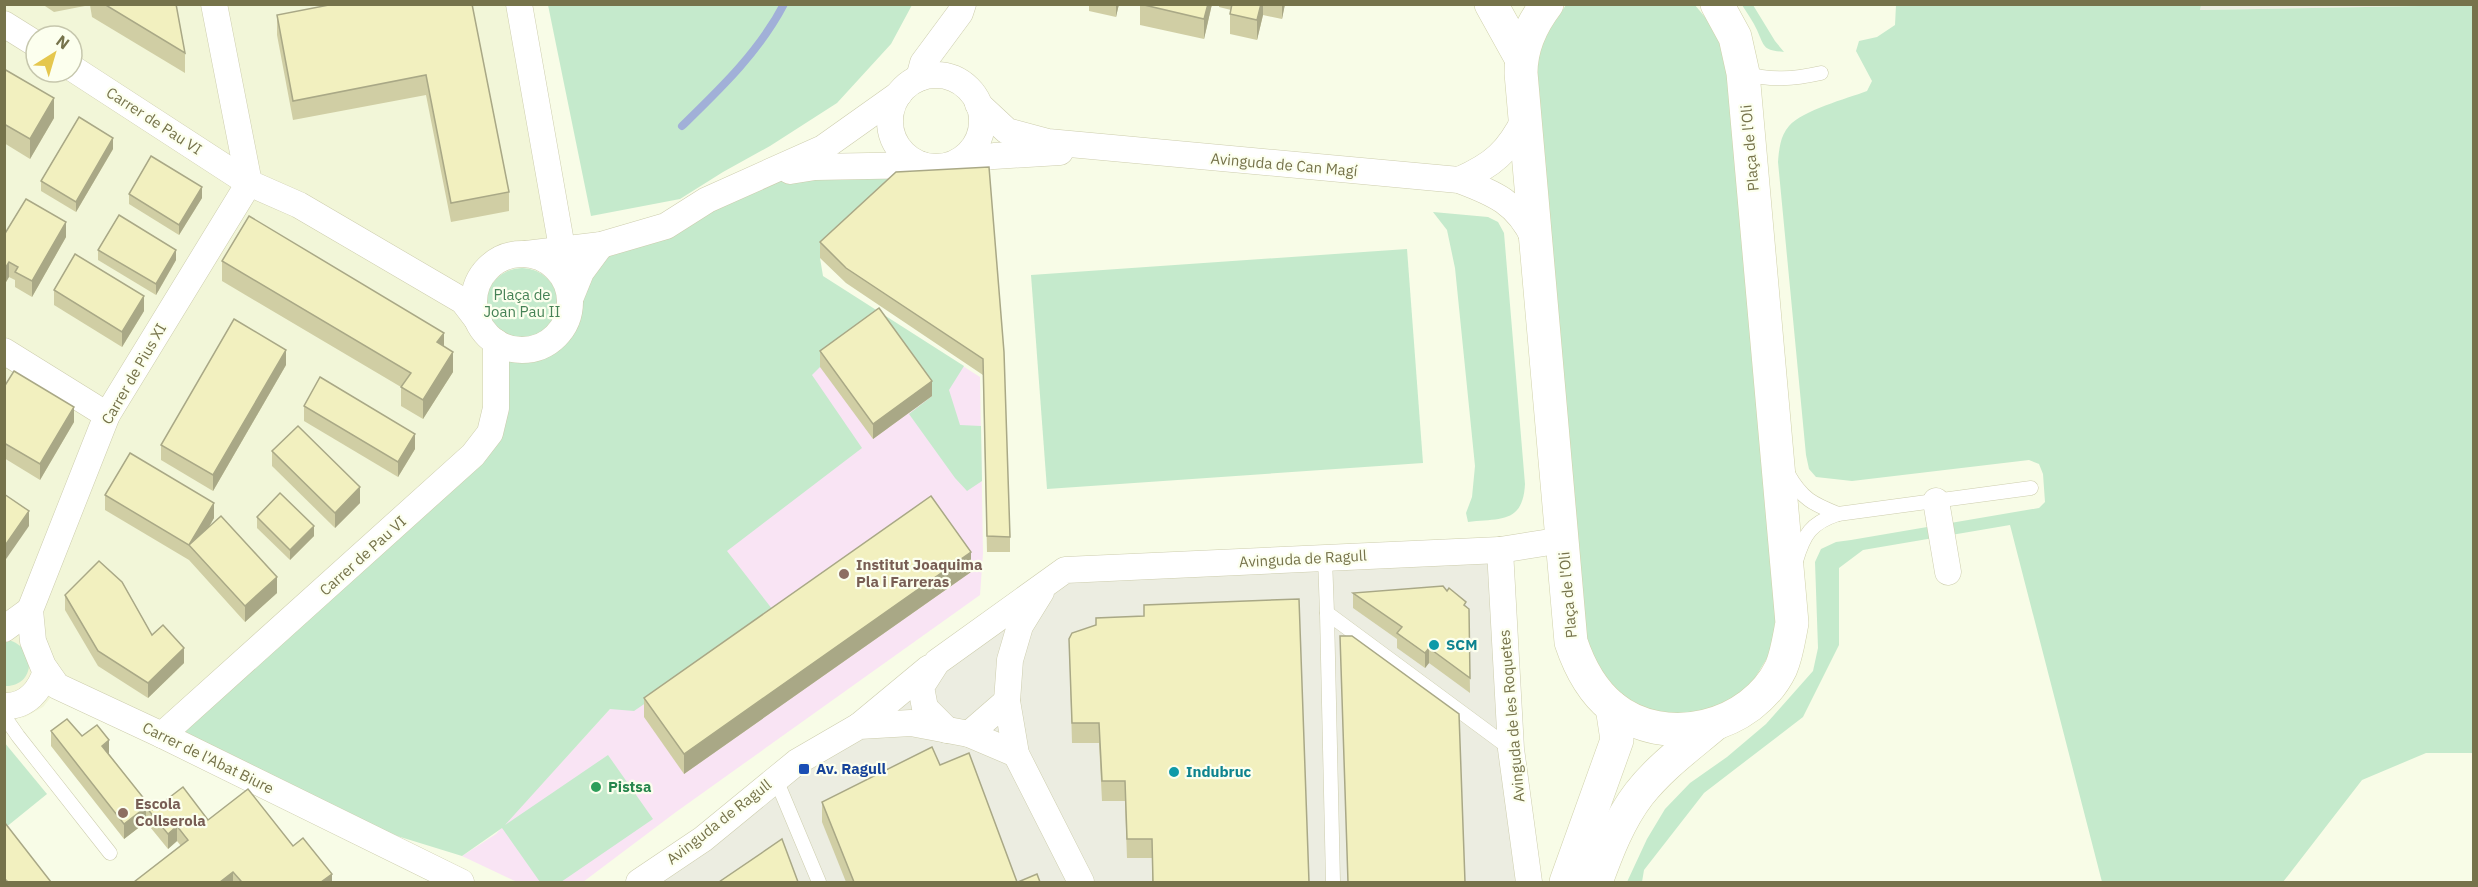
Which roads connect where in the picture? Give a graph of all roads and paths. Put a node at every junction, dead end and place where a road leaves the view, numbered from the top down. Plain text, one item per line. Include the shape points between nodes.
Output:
1 (214, 4) edge
2 (519, 4) edge
3 (963, 4) edge
4 (1491, 4) edge
5 (1546, 4) edge
6 (1719, 5) edge
7 (4, 24) edge
8 (24, 36) edge
9 (1521, 58) junction
10 (1743, 73) junction
11 (1821, 73) dead end
12 (84, 76) edge
13 (909, 86) junction
14 (978, 104) junction
15 (1525, 118) junction
16 (1108, 148) junction
17 (960, 161) junction
18 (922, 165) junction
19 (764, 176) junction
20 (1459, 180) junction
21 (249, 183) junction
22 (558, 220) junction
23 (1534, 240) junction
24 (601, 245) junction
25 (563, 250) junction
26 (526, 254) junction
27 (569, 294) junction
28 (479, 322) junction
29 (496, 342) junction
30 (4, 351) edge
31 (107, 415) junction
32 (1777, 453) junction
33 (2031, 488) dead end
34 (1936, 501) junction
35 (1838, 514) junction
36 (1563, 540) junction
37 (1500, 550) junction
38 (1325, 558) junction
39 (1948, 572) dead end
40 (1046, 583) junction
41 (1790, 587) junction
42 (30, 610) junction
43 (1327, 613) junction
44 (4, 629) edge
45 (960, 645) junction
46 (1010, 660) junction
47 (937, 662) junction
48 (46, 671) junction
49 (1007, 701) junction
50 (4, 706) edge
51 (1612, 707) junction
52 (4, 716) edge
53 (1716, 724) junction
54 (859, 726) junction
55 (958, 732) junction
56 (162, 735) junction
57 (1511, 749) junction
58 (1016, 754) junction
59 (775, 777) junction
60 (110, 853) dead end
61 (460, 882) edge
62 (639, 882) edge
63 (819, 882) edge
64 (1081, 882) edge
65 (1333, 882) edge
66 (1528, 882) edge
67 (1566, 882) edge
68 (1596, 882) edge

1 - 21 street
2 - 22 street
3 - 13 street
4 - 9 main road
5 - 9 main road, Plaça de l'Oli via 1532,26
6 - 10 main road, Plaça de l'Oli via 1735,37
7 - 8 street
9 - 15 main road, Plaça de l'Oli
10 - 11 lane via 1760,78 1795,79
10 - 32 main road, Plaça de l'Oli
12 - 21 street, Carrer de Pau VI
13 - 14 street via 934,75 948,76 966,86
13 - 18 street via 894,105 893,136 909,158
13 - 19 street via 823,148
14 - 16 street, Avinguda de Can Magí via 1007,131 1048,142
14 - 17 street via 982,133 972,151
15 - 20 street via 1503,154
15 - 23 main road, Plaça de l'Oli
16 - 17 street, Avinguda de Can Magí
16 - 20 street, Avinguda de Can Magí
17 - 18 street via 938,167
18 - 19 street via 815,167
19 - 24 street via 706,200 666,226
20 - 23 street, Avinguda de Can Magí via 1504,200 1520,214
21 - 28 street, Carrer de Pau VI via 299,205 463,301
21 - 31 street, Carrer de Pius XI
22 - 24 street
22 - 25 street
23 - 36 main road, Plaça de l'Oli
24 - 25 street
24 - 27 street
25 - 26 street
25 - 27 street
26 - 27 street via 552,264 562,275
26 - 28 street via 495,262 483,276 475,297
27 - 29 street via 565,325 555,338 542,346 517,350
28 - 29 street
29 - 56 street, Carrer de Pau VI via 496,408 490,433 473,455
30 - 31 street
31 - 42 street, Carrer de Pius XI
32 - 35 lane via 1798,492 1813,504
32 - 41 main road, Plaça de l'Oli
33 - 34 lane
34 - 35 lane
34 - 39 street
35 - 41 lane via 1821,519 1810,528
36 - 37 street, Avinguda de Ragull
36 - 51 main road, Plaça de l'Oli via 1571,642 1581,669
37 - 38 street, Avinguda de Ragull
37 - 57 street, Avinguda de les Roquetes
38 - 40 street, Avinguda de Ragull via 1065,570
38 - 43 lane
40 - 45 street, Avinguda de Ragull
40 - 46 street via 1020,626
41 - 53 main road, Plaça de l'Oli via 1792,623 1780,669 1742,712
42 - 44 street
42 - 48 street, Carrer de l'Abat Biure via 33,641
43 - 57 lane
43 - 65 lane
45 - 46 street via 993,646
45 - 47 street
46 - 49 street
47 - 54 street, Avinguda de Ragull
47 - 55 street via 921,687 925,708
48 - 50 street via 32,696 13,706
48 - 56 street, Carrer de l'Abat Biure via 57,686
49 - 55 street
49 - 58 street
51 - 53 main road, Plaça de l'Oli via 1638,722 1655,726 1674,729
51 - 67 main road via 1617,740
52 - 60 lane
53 - 68 main road via 1668,764 1639,795 1616,833
54 - 55 street via 911,723
54 - 59 street, Avinguda de Ragull
55 - 58 street
56 - 61 street, Carrer de l'Abat Biure
57 - 66 street, Avinguda de les Roquetes
58 - 64 street
59 - 62 street, Avinguda de Ragull via 702,839
59 - 63 lane

